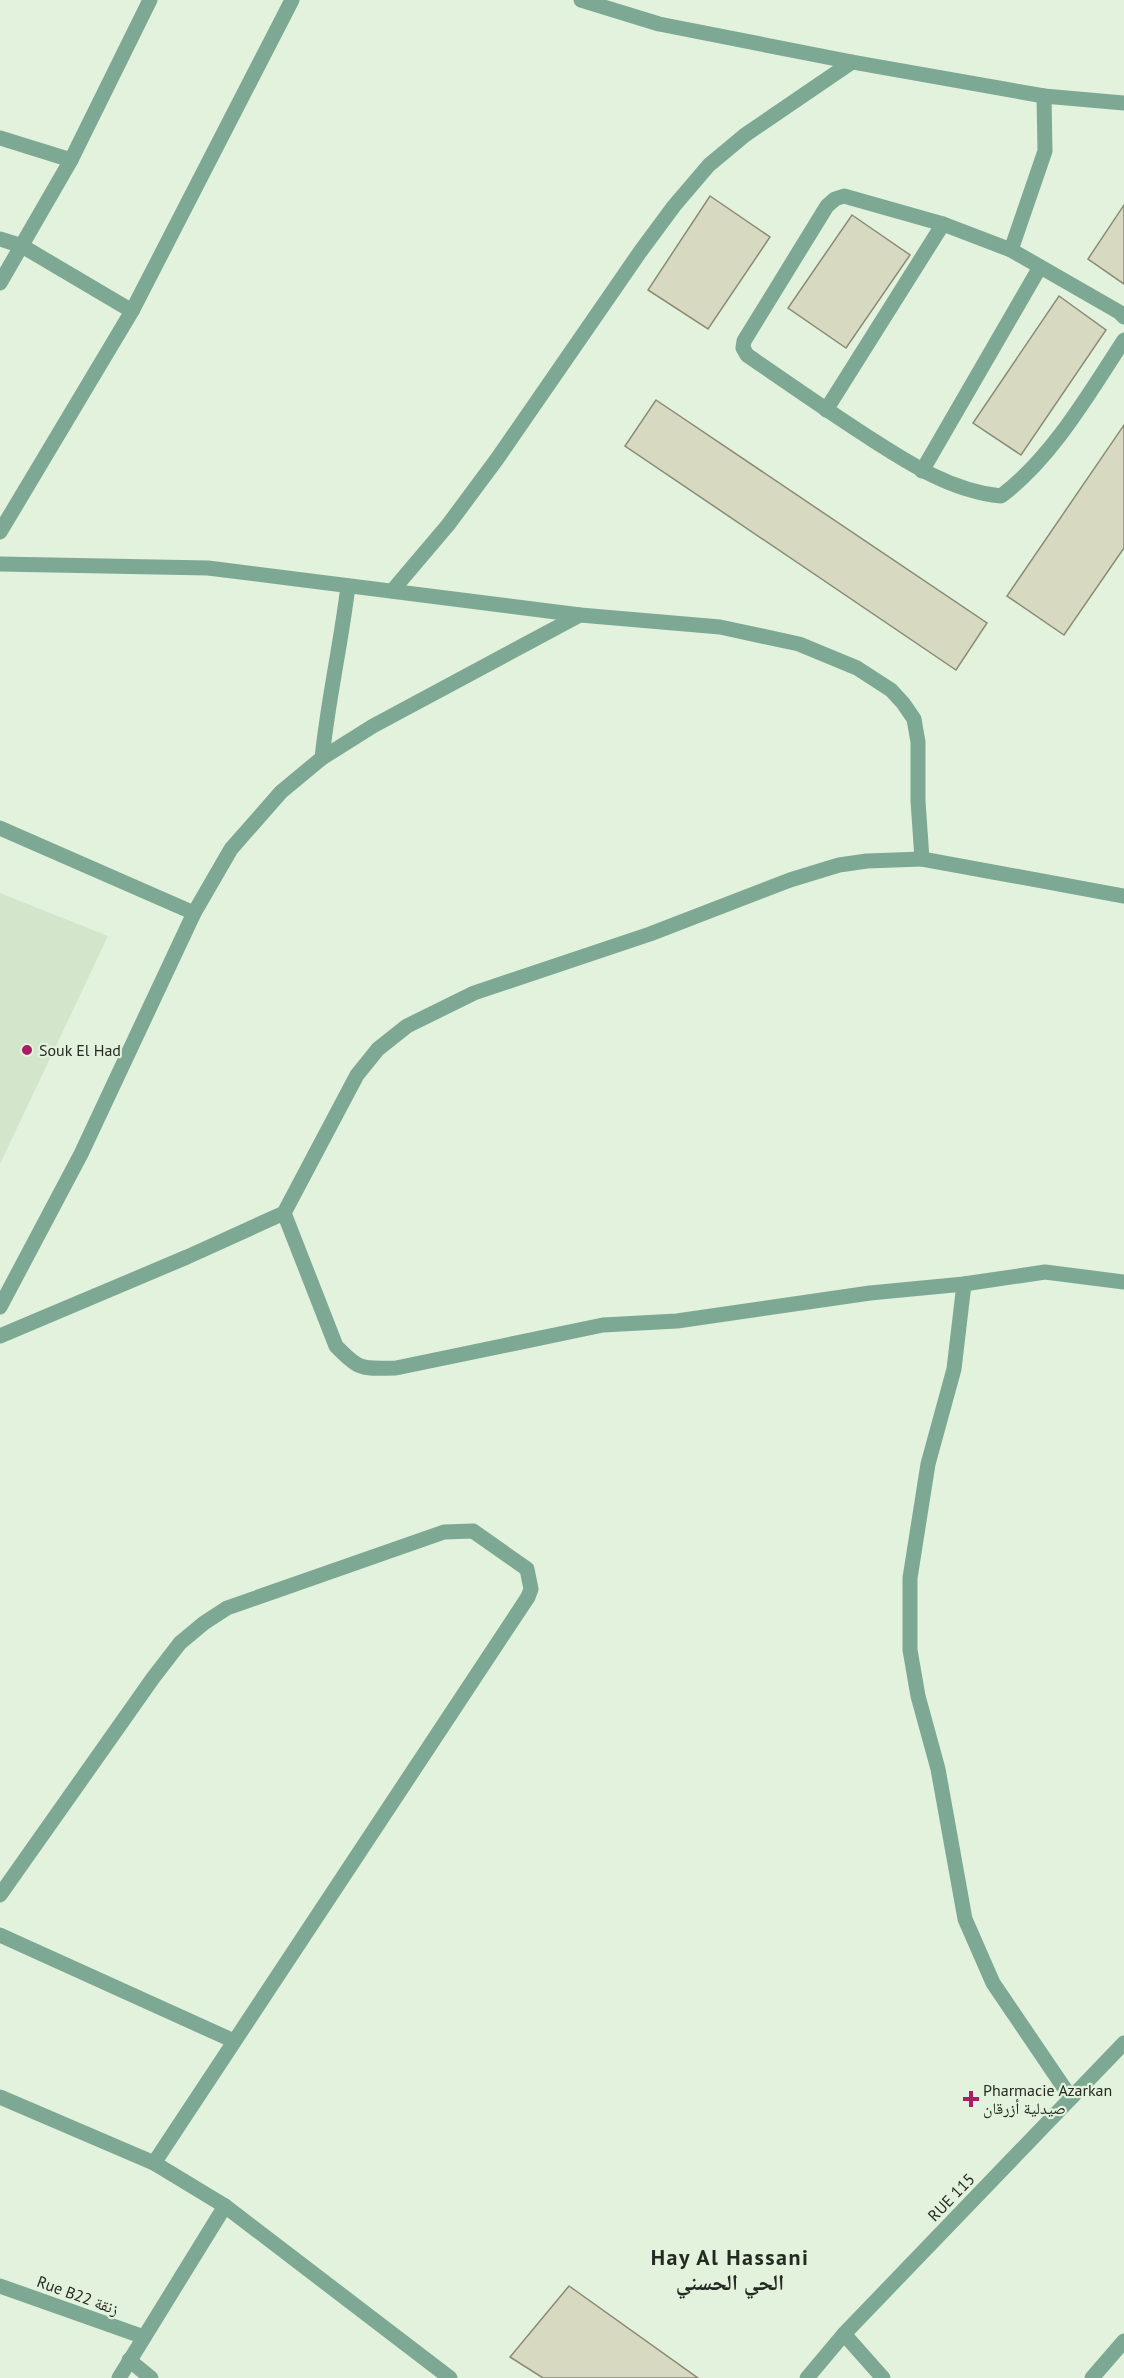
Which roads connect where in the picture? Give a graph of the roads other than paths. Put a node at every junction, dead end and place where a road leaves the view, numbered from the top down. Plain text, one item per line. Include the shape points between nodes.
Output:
1 (292, 0) edge
2 (581, 0) edge
3 (144, 1) edge
4 (852, 62) junction
5 (1044, 96) junction
6 (1124, 103) edge
7 (0, 138) edge
8 (71, 160) junction
9 (943, 224) junction
10 (0, 239) edge
11 (22, 246) junction
12 (1011, 250) junction
13 (1040, 267) junction
14 (0, 282) edge
15 (132, 311) junction
16 (1124, 317) edge
17 (1124, 340) edge
18 (826, 410) junction
19 (922, 471) junction
20 (0, 532) edge
21 (0, 564) edge
22 (348, 586) junction
23 (392, 591) junction
24 (580, 615) junction
25 (322, 758) junction
26 (0, 828) edge
27 (922, 859) junction
28 (1124, 896) edge
29 (194, 913) junction
30 (284, 1213) junction
31 (1124, 1282) edge
32 (964, 1284) junction
33 (0, 1307) edge
34 (0, 1336) edge
35 (0, 1895) edge
36 (0, 1935) edge
37 (234, 2041) junction
38 (1124, 2043) edge
39 (1117, 2058) edge
40 (0, 2097) edge
41 (1071, 2098) junction
42 (154, 2163) junction
43 (225, 2206) junction
44 (0, 2286) edge
45 (844, 2334) junction
46 (144, 2337) junction
47 (1124, 2341) edge
48 (129, 2360) junction
49 (119, 2378) edge
50 (151, 2378) edge
51 (450, 2378) edge
52 (807, 2378) edge
53 (883, 2378) edge
54 (1092, 2378) edge

1 - 15 street
2 - 4 street via 659,24
3 - 8 street
4 - 5 street
4 - 23 street via 745,135 674,206 497,459
5 - 6 street
5 - 12 street via 1046,151
7 - 8 street
8 - 11 street
9 - 12 street
9 - 18 street
9 - 18 street via 844,196 827,206 743,348 747,355
10 - 11 street
11 - 14 street
11 - 15 street
12 - 13 street
13 - 16 street
13 - 19 street
15 - 20 street
17 - 19 street via 1072,421 1001,496 982,494
18 - 19 street
21 - 22 street via 208,568
22 - 23 street
22 - 25 street
23 - 24 street
24 - 25 street via 373,726
24 - 27 street via 720,627 799,644 857,668 891,690 914,719
25 - 29 street via 281,792 231,849
26 - 29 street
27 - 28 street
27 - 30 street via 839,865 790,880 650,934 474,993 407,1026 378,1049 357,1076
29 - 33 street via 81,1154
30 - 32 street via 336,1346 362,1368 396,1368 603,1325 677,1321 870,1293
30 - 34 street
31 - 32 street via 1045,1272
32 - 41 street via 954,1369 928,1464 910,1578 910,1650 938,1768 964,1919 993,1983
35 - 37 street via 153,1678 180,1643 204,1623 226,1608 444,1532 473,1531 527,1569 531,1589 528,1597
36 - 37 street
37 - 42 street
38 - 39 street, RUE 115
39 - 41 street, RUE 115
40 - 42 street
41 - 45 street, RUE 115
42 - 43 street
43 - 46 street
43 - 51 street
44 - 46 street, Rue B22 زنقة
45 - 52 street, RUE 115
45 - 53 street
46 - 48 street
47 - 54 street
48 - 49 street
48 - 50 street

